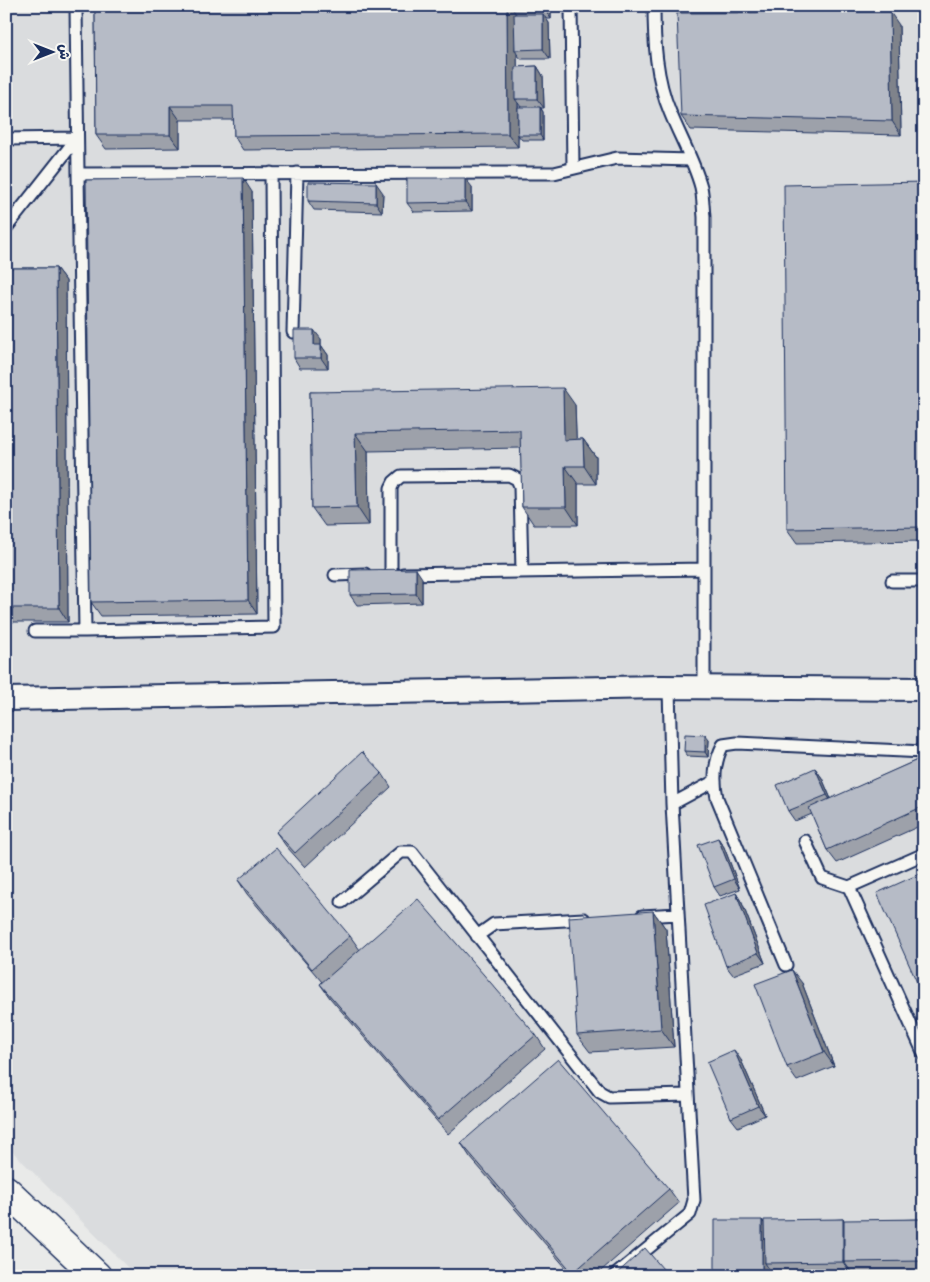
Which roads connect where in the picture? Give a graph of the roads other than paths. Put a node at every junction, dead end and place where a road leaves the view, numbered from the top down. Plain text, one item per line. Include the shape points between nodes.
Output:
1 (76, 6) edge
2 (571, 6) edge
3 (654, 6) edge
4 (77, 138) junction
5 (6, 139) edge
6 (691, 160) junction
7 (573, 168) junction
8 (271, 173) junction
9 (296, 173) junction
10 (78, 174) junction
11 (6, 228) edge
12 (293, 332) edge
13 (704, 569) junction
14 (522, 572) junction
15 (382, 574) junction
16 (335, 575) dead end
17 (892, 581) dead end
18 (924, 581) edge
19 (35, 631) dead end
20 (85, 631) junction
21 (669, 688) junction
22 (704, 688) junction
23 (924, 688) edge
24 (6, 699) edge
25 (924, 752) edge
26 (714, 782) junction
27 (672, 804) junction
28 (806, 841) dead end
29 (924, 854) edge
30 (849, 887) junction
31 (342, 902) dead end
32 (678, 914) junction
33 (630, 916) edge
34 (591, 918) edge
35 (477, 936) junction
36 (786, 965) dead end
37 (924, 1054) edge
38 (688, 1095) junction
39 (6, 1190) edge
40 (97, 1276) edge
41 (614, 1276) edge

1 - 4 lane
2 - 7 lane
3 - 6 lane via 654,36 662,85 669,111
4 - 5 lane
4 - 10 lane
4 - 11 lane
6 - 7 lane via 617,158
6 - 13 lane via 701,187 704,217
7 - 9 lane via 554,172
8 - 9 lane
8 - 10 lane
8 - 20 lane via 274,627
9 - 12 lane
10 - 20 lane
13 - 14 lane
13 - 22 lane
14 - 15 lane
14 - 15 lane via 520,486 517,479 509,475 402,476 390,488
15 - 16 lane
17 - 18 lane
19 - 20 lane
21 - 22 street
21 - 24 street
21 - 27 lane
22 - 23 street
25 - 26 lane via 737,743 723,745 716,757
26 - 27 lane
26 - 36 lane via 717,798
27 - 32 lane
28 - 30 lane via 822,878
29 - 30 lane
30 - 37 lane
31 - 35 lane via 401,852 412,852
32 - 33 lane
32 - 38 lane
34 - 35 lane via 494,924
35 - 38 lane via 600,1092 609,1097
38 - 41 lane via 694,1200 690,1214
39 - 40 main road

